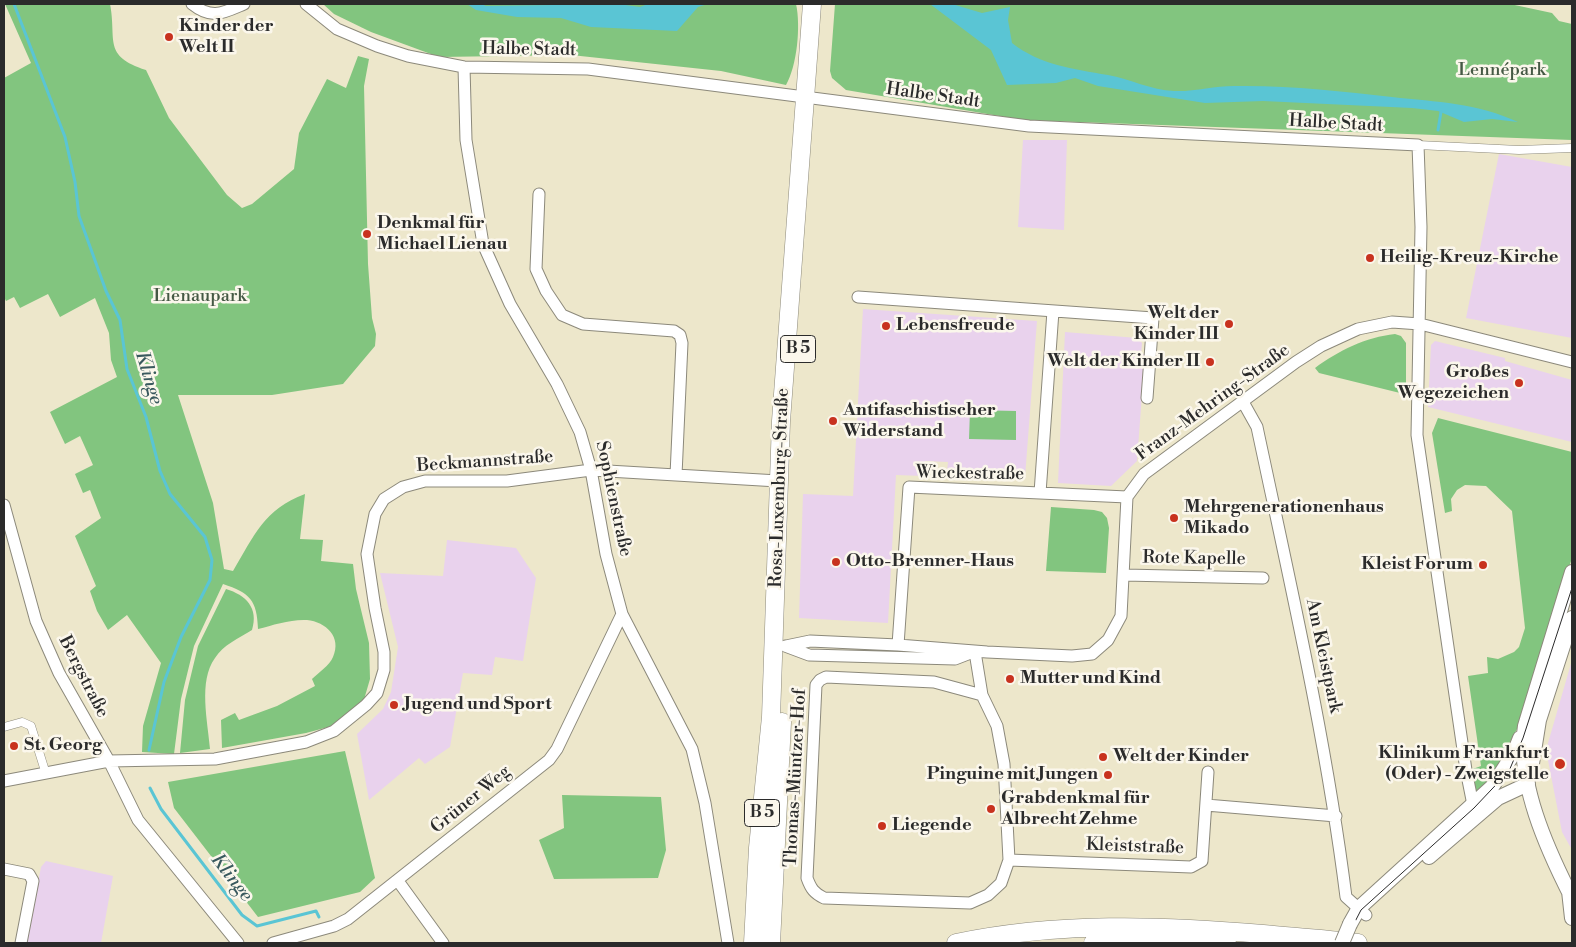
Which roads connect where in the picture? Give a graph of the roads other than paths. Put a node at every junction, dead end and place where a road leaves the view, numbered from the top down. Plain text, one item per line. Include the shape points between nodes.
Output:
1 (192, 4) edge
2 (244, 4) edge
3 (306, 4) edge
4 (812, 4) edge
5 (822, 4) edge
6 (464, 67) junction
7 (810, 96) junction
8 (1418, 145) junction
9 (1572, 148) edge
10 (539, 194) dead end
11 (858, 297) dead end
12 (1053, 311) junction
13 (1420, 324) junction
14 (1572, 362) edge
15 (1147, 398) dead end
16 (1243, 402) junction
17 (591, 470) junction
18 (676, 475) junction
19 (784, 486) junction
20 (1040, 493) junction
21 (1127, 497) junction
22 (4, 505) edge
23 (1572, 572) edge
24 (1124, 575) junction
25 (1262, 578) dead end
26 (622, 614) junction
27 (1572, 618) edge
28 (898, 645) junction
29 (780, 646) junction
30 (975, 652) junction
31 (982, 695) junction
32 (1525, 726) junction
33 (4, 727) edge
34 (109, 761) junction
35 (1208, 772) dead end
36 (1502, 772) junction
37 (46, 774) junction
38 (4, 781) edge
39 (1528, 784) junction
40 (1505, 794) junction
41 (1206, 805) junction
42 (1534, 809) junction
43 (1475, 810) junction
44 (1336, 816) junction
45 (1009, 860) junction
46 (4, 869) edge
47 (398, 881) junction
48 (1570, 894) edge
49 (1363, 912) junction
50 (1572, 918) edge
51 (1355, 931) edge
52 (772, 941) edge
53 (21, 943) edge
54 (238, 943) edge
55 (273, 943) edge
56 (443, 943) edge
57 (728, 943) edge
58 (753, 943) edge
59 (956, 943) edge
60 (1093, 943) edge
61 (1227, 943) edge
62 (1342, 943) edge
63 (1352, 943) edge

1 - 2 street via 200,11 218,15
3 - 6 street, Halbe Stadt via 337,29 377,46
4 - 7 main road, Rosa-Luxemburg-Straße / B 5
5 - 7 main road, Rosa-Luxemburg-Straße / B 5
6 - 7 street, Halbe Stadt via 588,69
6 - 17 street, Sophienstraße via 466,140 483,244 510,304 571,412
7 - 8 street, Halbe Stadt via 1029,126
7 - 19 main road, Rosa-Luxemburg-Straße / B 5
8 - 9 street, Halbe Stadt via 1519,150
8 - 13 street
10 - 18 street via 536,269 562,315 583,324 674,331 680,335
11 - 12 street
12 - 15 street via 1153,318
12 - 20 street
13 - 14 street, Franz-Mehring-Straße
13 - 16 street, Franz-Mehring-Straße via 1392,322 1358,329 1337,338 1296,362
13 - 43 street via 1416,405 1422,473
16 - 21 street, Franz-Mehring-Straße via 1144,474
16 - 44 street, Am Kleistpark via 1257,427
17 - 18 street, Beckmannstraße
17 - 26 street, Sophienstraße via 606,554
17 - 34 street, Beckmannstraße via 507,481 425,481 403,487 384,499 376,514 367,554 384,652 384,670 377,693 334,731 306,742 215,759
18 - 19 street, Beckmannstraße
19 - 29 main road, Rosa-Luxemburg-Straße / B 5
20 - 21 street, Wieckestraße
20 - 28 street, Wieckestraße via 909,487
21 - 24 street
22 - 34 street, Bergstraße via 36,621 59,673
23 - 32 street
24 - 25 street, Rote Kapelle
24 - 30 street via 1121,616 1108,640 1092,654
26 - 47 street, Grüner Weg via 557,749 548,760
26 - 57 street, Sophienstraße via 695,760
27 - 39 street via 1539,720
28 - 29 street via 810,641
28 - 30 street
29 - 30 street via 809,655 926,659 955,659
29 - 52 main road, Rosa-Luxemburg-Straße / B 5
29 - 58 main road, Rosa-Luxemburg-Straße / B 5 via 758,848
30 - 31 street, Thomas-Müntzer-Hof
31 - 45 street, Thomas-Müntzer-Hof via 998,726 1004,764
31 - 45 street, Thomas-Müntzer-Hof via 934,682 820,680 816,685 808,878 811,889 824,898 970,903 988,895 1001,883
32 - 36 street
32 - 39 street via 1523,766
33 - 37 street via 22,722 31,726
34 - 37 street, Beckmannstraße
34 - 54 street, Bergstraße via 138,820
35 - 41 street, Kleiststraße
36 - 39 street via 1514,770
36 - 43 street
37 - 38 street, Beckmannstraße
39 - 40 street
39 - 42 street
40 - 42 street
40 - 43 street
41 - 44 street
41 - 45 street, Kleiststraße via 1202,861 1191,867
42 - 48 street
43 - 49 street
44 - 49 street, Am Kleistpark via 1346,897
46 - 53 street via 29,874 33,880
47 - 55 street, Grüner Weg via 334,926
47 - 56 street
48 - 50 street
49 - 51 street
51 - 59 main road via 1135,927 1053,931
51 - 62 street, bridge
51 - 63 street
60 - 61 main road via 1195,940

